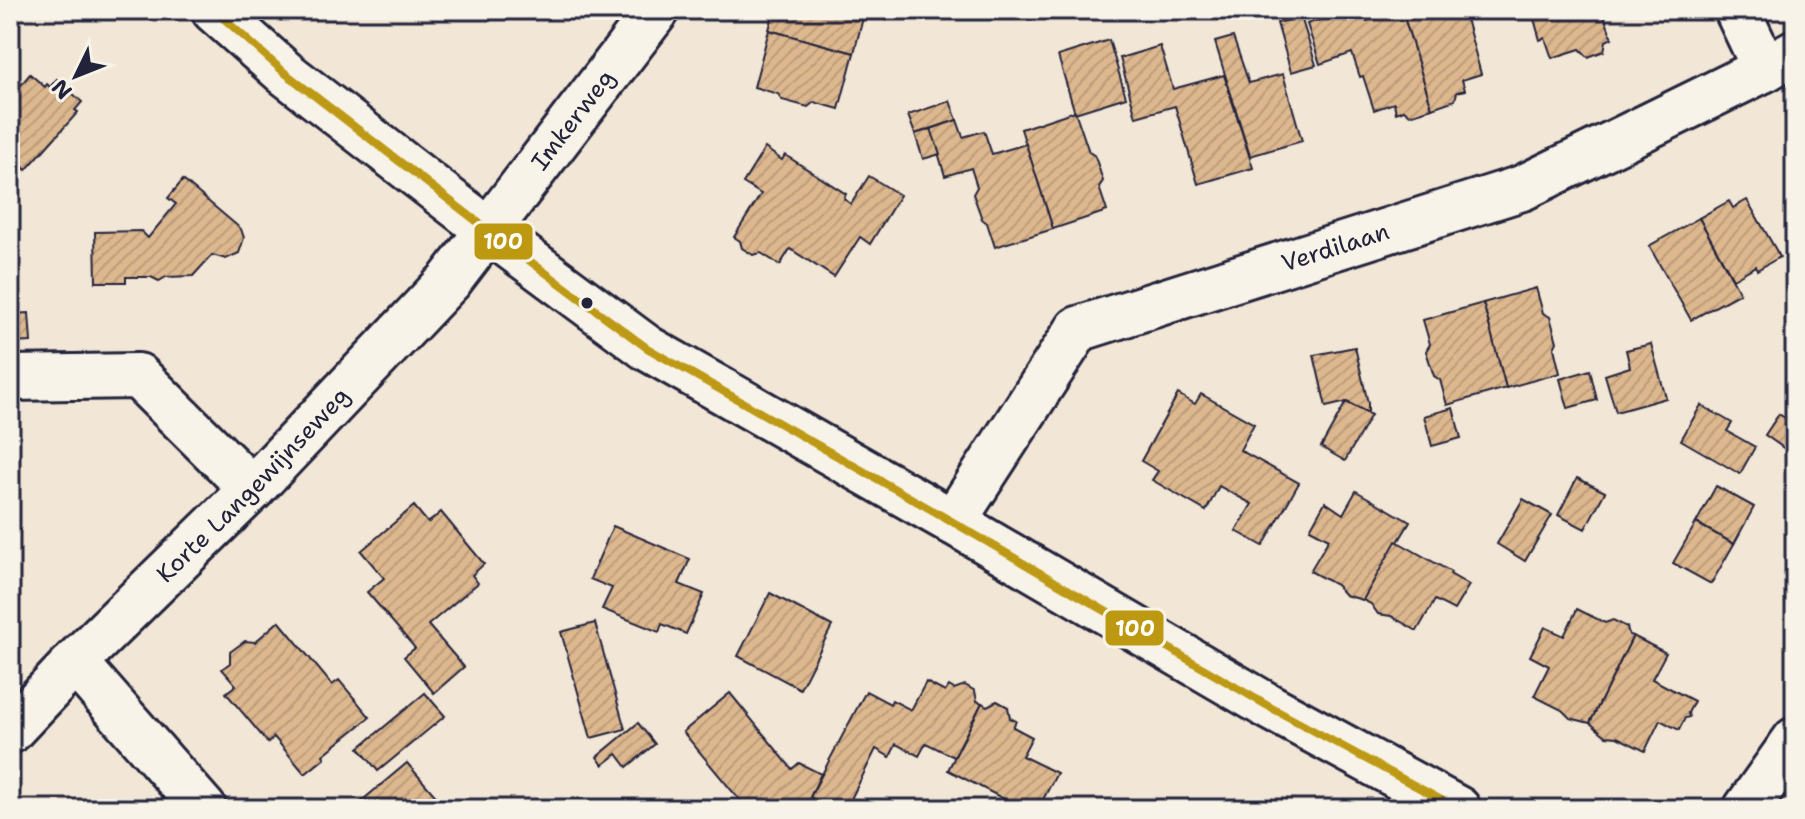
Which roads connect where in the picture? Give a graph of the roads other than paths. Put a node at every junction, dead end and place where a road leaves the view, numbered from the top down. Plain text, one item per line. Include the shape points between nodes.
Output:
1 (214, 10) edge
2 (657, 10) edge
3 (1737, 10) edge
4 (1780, 60) edge
5 (488, 230) junction
6 (10, 378) edge
7 (252, 489) junction
8 (953, 522) junction
9 (75, 662) junction
10 (10, 731) edge
11 (1795, 740) edge
12 (204, 809) edge
13 (1458, 809) edge
14 (1746, 809) edge

1 - 5 street via 285,73
2 - 5 street, Imkerweg
3 - 4 street
4 - 8 street, Verdilaan via 1522,188 1078,329
5 - 7 street, Korte Langewijnseweg via 450,280
5 - 8 street via 647,348
6 - 7 street via 138,376
7 - 9 street, Korte Langewijnseweg
8 - 13 street via 1268,706
9 - 10 street, Korte Langewijnseweg
9 - 12 street
11 - 14 street

